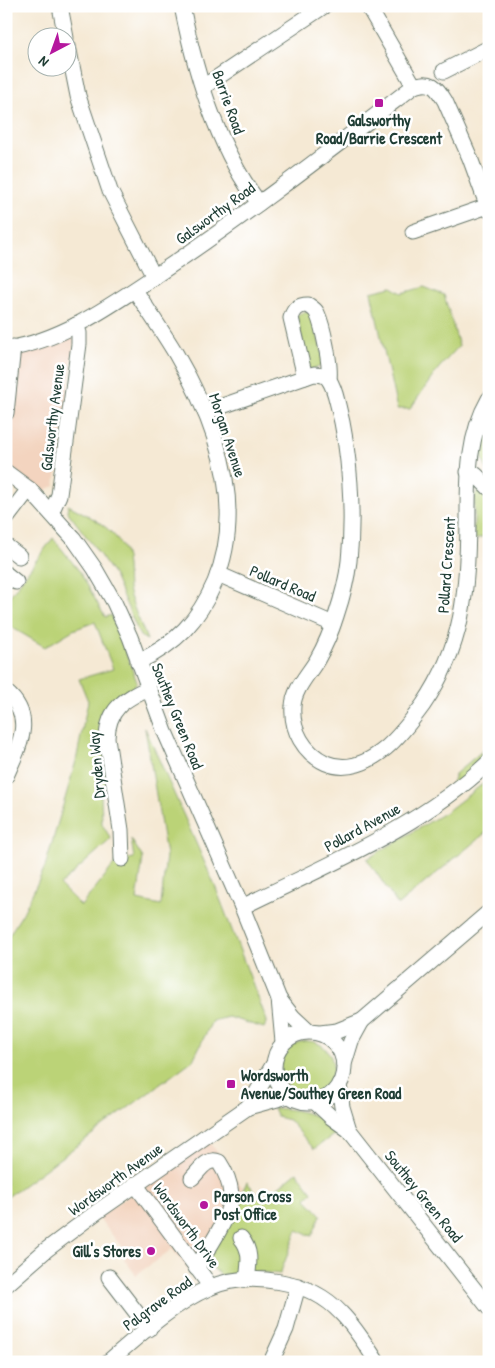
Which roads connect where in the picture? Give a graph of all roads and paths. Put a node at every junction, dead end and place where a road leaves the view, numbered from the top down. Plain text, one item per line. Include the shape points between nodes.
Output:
1 (60, 6) edge
2 (182, 6) edge
3 (324, 6) edge
4 (368, 6) edge
5 (64, 28) edge
6 (489, 48) edge
7 (444, 71) dead end
8 (74, 78) edge
9 (414, 86) junction
10 (203, 87) junction
11 (259, 203) junction
12 (488, 208) edge
13 (412, 232) dead end
14 (154, 277) junction
15 (135, 290) junction
16 (76, 325) junction
17 (10, 348) edge
18 (305, 377) junction
19 (329, 379) junction
20 (489, 399) edge
21 (205, 412) junction
22 (6, 413) edge
23 (6, 472) edge
24 (468, 472) junction
25 (489, 488) edge
26 (29, 490) junction
27 (51, 513) junction
28 (6, 519) edge
29 (6, 546) edge
30 (19, 556) dead end
31 (218, 574) junction
32 (333, 624) junction
33 (138, 662) junction
34 (148, 688) junction
35 (6, 692) edge
36 (489, 762) edge
37 (6, 776) edge
38 (122, 859) dead end
39 (242, 907) junction
40 (489, 912) edge
41 (279, 999) junction
42 (362, 1021) junction
43 (314, 1032) junction
44 (284, 1042) junction
45 (344, 1064) junction
46 (273, 1065) junction
47 (340, 1084) junction
48 (288, 1096) junction
49 (315, 1102) junction
50 (248, 1107) junction
51 (349, 1130) junction
52 (192, 1178) dead end
53 (135, 1184) junction
54 (242, 1238) dead end
55 (196, 1268) junction
56 (109, 1277) dead end
57 (247, 1280) junction
58 (6, 1284) edge
59 (298, 1286) junction
60 (211, 1287) junction
61 (489, 1308) edge
62 (149, 1329) junction
63 (110, 1361) edge
64 (271, 1362) edge
65 (377, 1362) edge

1 - 5 street
2 - 10 street, Barrie Road
3 - 10 street
4 - 9 street
6 - 7 street
8 - 14 street via 110,191
9 - 11 street, Galsworthy Road
9 - 12 street via 431,85 440,93 470,158
10 - 11 street, Barrie Road via 240,174
11 - 14 street, Galsworthy Road
12 - 13 street
14 - 15 street, Galsworthy Road
15 - 16 street, Galsworthy Road
15 - 21 street, Morgan Avenue via 176,353
16 - 17 street, Galsworthy Road via 44,339
16 - 27 street, Galsworthy Avenue via 79,344 59,495
17 - 22 street
18 - 19 street via 321,374
18 - 19 street, Pollard Crescent via 291,318 296,308 308,305 317,313 327,353
18 - 21 street
19 - 32 street, Pollard Crescent via 341,416 347,453 351,523 349,563
20 - 24 street, Pollard Crescent via 480,413
21 - 31 street, Morgan Avenue via 227,487 226,548
23 - 26 street, Southey Green Road
24 - 25 street
24 - 32 street, Pollard Crescent via 465,585 451,653 435,687 394,741 378,755 348,766 334,766 312,754 302,743 293,717 297,692 328,640
26 - 27 street, Southey Green Road
26 - 28 street
27 - 33 street, Southey Green Road via 95,569 114,602
29 - 30 street
31 - 32 street, Pollard Road
31 - 33 street, Morgan Avenue via 208,599 193,621 159,652
33 - 34 street, Southey Green Road
34 - 38 street, Dryden Way via 121,703 108,727
34 - 39 street, Southey Green Road via 193,800
35 - 37 street via 19,705 23,732
36 - 39 street, Pollard Avenue via 458,789 414,818 332,864
39 - 41 street, Southey Green Road
40 - 42 street
41 - 43 street, Southey Green Road via 293,1017
41 - 44 street, Southey Green Road
42 - 43 street via 337,1031
42 - 45 street
43 - 44 street via 299,1032
43 - 45 street via 337,1045
44 - 46 street
45 - 47 street
46 - 48 street via 274,1077
46 - 50 street, Wordsworth Avenue
47 - 49 street
47 - 51 street, Southey Green Road
48 - 49 street via 303,1102
48 - 50 street, Wordsworth Avenue
49 - 51 street, Southey Green Road
50 - 53 street, Wordsworth Avenue
51 - 61 street, Southey Green Road
52 - 55 street via 208,1161 219,1162 231,1194 230,1206 212,1245
53 - 55 street, Wordsworth Drive
53 - 58 street, Wordsworth Avenue
54 - 57 street via 250,1254
55 - 60 street, Wordsworth Drive
56 - 62 street
57 - 59 street, Palgrave Road
57 - 60 street, Palgrave Road
59 - 64 street via 286,1329
59 - 65 street, Palgrave Road via 341,1312
60 - 62 street, Palgrave Road via 194,1295
62 - 63 street, Palgrave Road

